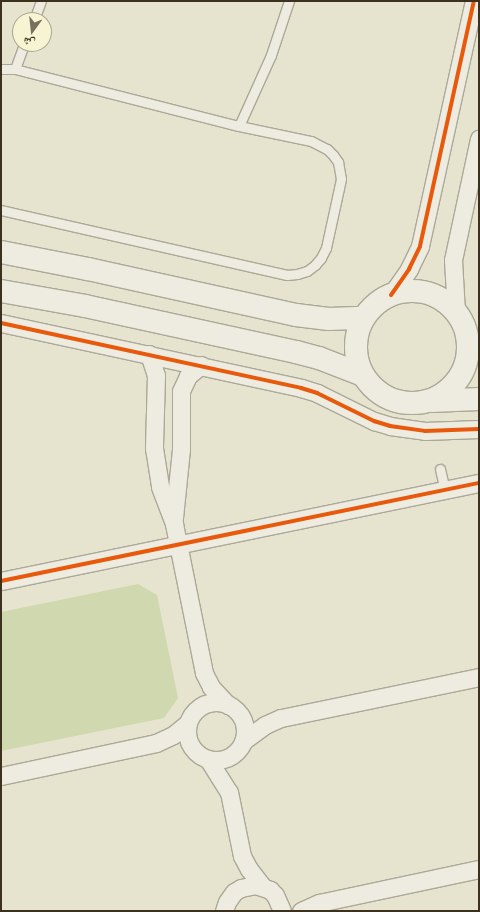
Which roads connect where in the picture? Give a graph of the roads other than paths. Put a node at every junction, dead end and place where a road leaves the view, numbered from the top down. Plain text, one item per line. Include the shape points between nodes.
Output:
1 (41, 1) edge
2 (288, 1) edge
3 (474, 1) edge
4 (37, 12) edge
5 (21, 52) edge
6 (1, 69) edge
7 (15, 70) junction
8 (239, 126) junction
9 (479, 139) edge
10 (476, 165) edge
11 (1, 210) edge
12 (1, 252) edge
13 (1, 291) edge
14 (391, 295) junction
15 (456, 312) junction
16 (364, 318) junction
17 (1, 323) edge
18 (473, 340) edge
19 (149, 354) junction
20 (201, 365) junction
21 (363, 375) junction
22 (479, 399) edge
23 (426, 401) junction
24 (479, 429) edge
25 (155, 456) junction
26 (180, 458) junction
27 (440, 469) dead end
28 (479, 483) edge
29 (445, 490) junction
30 (174, 524) junction
31 (177, 544) junction
32 (1, 580) edge
33 (204, 673) junction
34 (479, 677) edge
35 (231, 707) junction
36 (191, 717) junction
37 (281, 718) junction
38 (156, 743) junction
39 (191, 746) junction
40 (239, 747) junction
41 (208, 759) junction
42 (1, 776) edge
43 (228, 792) junction
44 (242, 856) junction
45 (479, 869) edge
46 (269, 891) junction
47 (234, 892) junction
48 (319, 903) junction
49 (223, 910) edge
50 (282, 911) edge
51 (301, 911) edge

1 - 4 lane
2 - 8 lane via 271,55
3 - 14 street via 420,246 409,270
5 - 7 lane
6 - 7 lane
7 - 8 lane
8 - 11 lane via 320,144 338,162 341,179 326,248 322,258 306,271 286,275
9 - 10 street
10 - 15 street via 453,260
12 - 16 main road via 296,315 329,319
13 - 21 main road via 85,306 296,352
14 - 15 main road via 405,291 426,293 446,302
14 - 16 main road via 375,304
15 - 18 main road
16 - 21 main road via 356,337 356,357
17 - 19 street
18 - 23 main road via 460,376 445,392
19 - 20 street
19 - 25 street via 156,387 153,439
20 - 24 street via 301,388 390,426 425,430
20 - 26 street via 188,376 181,391
21 - 23 main road via 380,393 391,399 408,402
22 - 23 main road
25 - 26 street
25 - 30 street via 160,487
26 - 30 street
27 - 29 lane
28 - 29 street
29 - 31 street
30 - 31 street
31 - 32 street
31 - 33 street
33 - 35 street via 211,687
33 - 36 street
34 - 37 street
35 - 36 street via 221,702 207,703
35 - 37 street via 262,717
35 - 40 street via 239,714 245,727
36 - 38 street via 173,735
36 - 39 street via 187,735
37 - 40 street via 265,725
38 - 39 street
38 - 42 street
39 - 41 street
40 - 41 street via 222,759
40 - 43 street
41 - 43 street
43 - 44 street
44 - 46 street via 249,869
44 - 47 street
45 - 48 street
46 - 47 street via 248,886
46 - 48 street via 292,900
46 - 50 street
47 - 49 street
48 - 51 street

